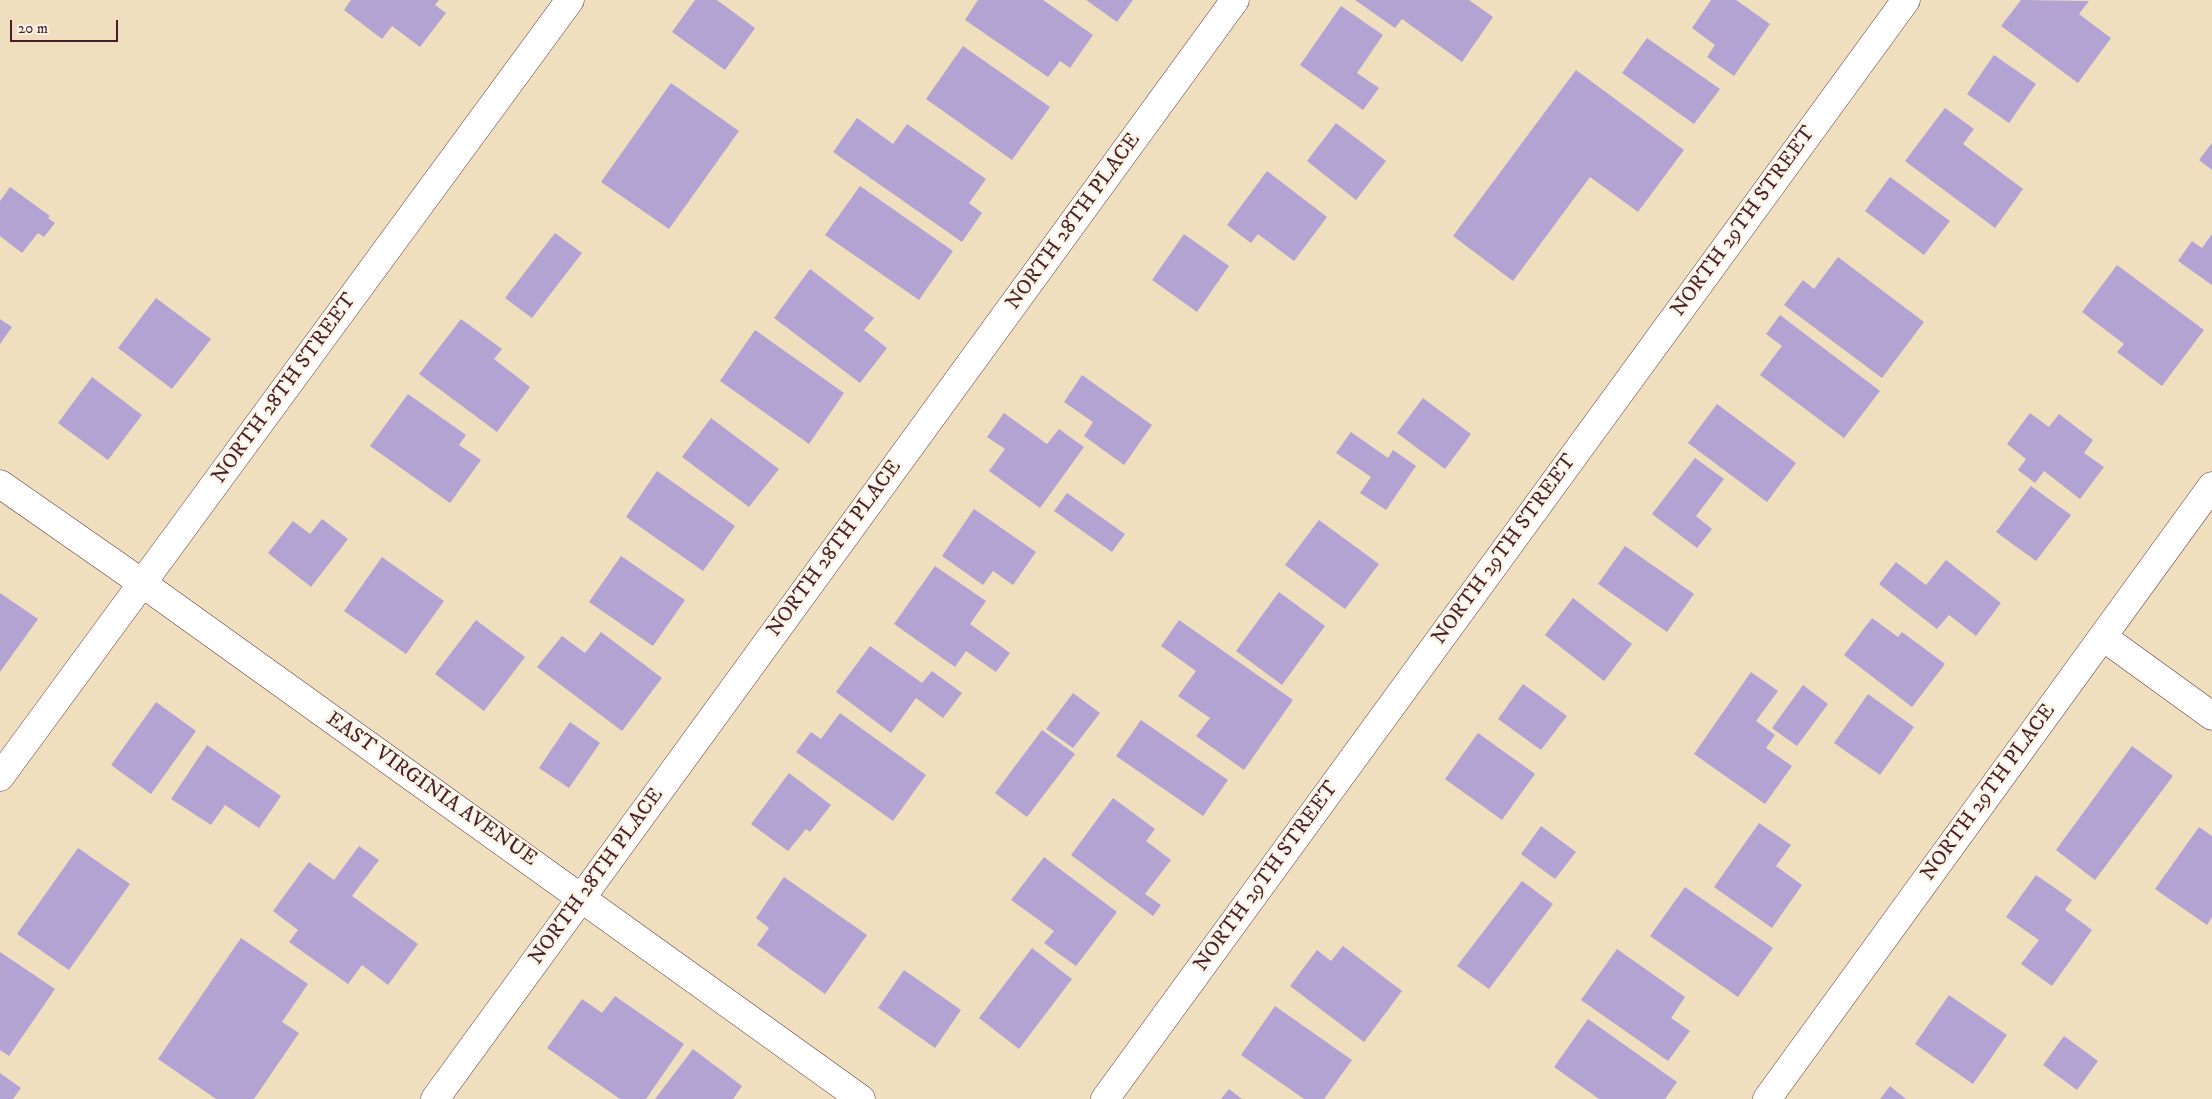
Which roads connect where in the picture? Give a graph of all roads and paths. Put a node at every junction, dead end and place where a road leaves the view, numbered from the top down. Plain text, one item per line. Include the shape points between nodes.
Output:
1 (570, 0) edge
2 (1235, 0) edge
3 (1906, 0) edge
4 (0, 484) edge
5 (2212, 486) edge
6 (142, 583) junction
7 (2103, 637) junction
8 (2212, 716) edge
9 (0, 778) edge
10 (582, 897) junction
11 (435, 1099) edge
12 (861, 1099) edge
13 (1105, 1099) edge
14 (1767, 1099) edge

1 - 6 street, NORTH 28TH STREET
2 - 10 street, NORTH 28TH PLACE
3 - 13 street, NORTH 29TH STREET
4 - 6 street, EAST VIRGINIA AVENUE
5 - 7 street, NORTH 29TH PLACE
6 - 9 street, NORTH 28TH STREET
6 - 10 street, EAST VIRGINIA AVENUE
7 - 8 street
7 - 14 street, NORTH 29TH PLACE
10 - 11 street, NORTH 28TH PLACE
10 - 12 street, EAST VIRGINIA AVENUE

